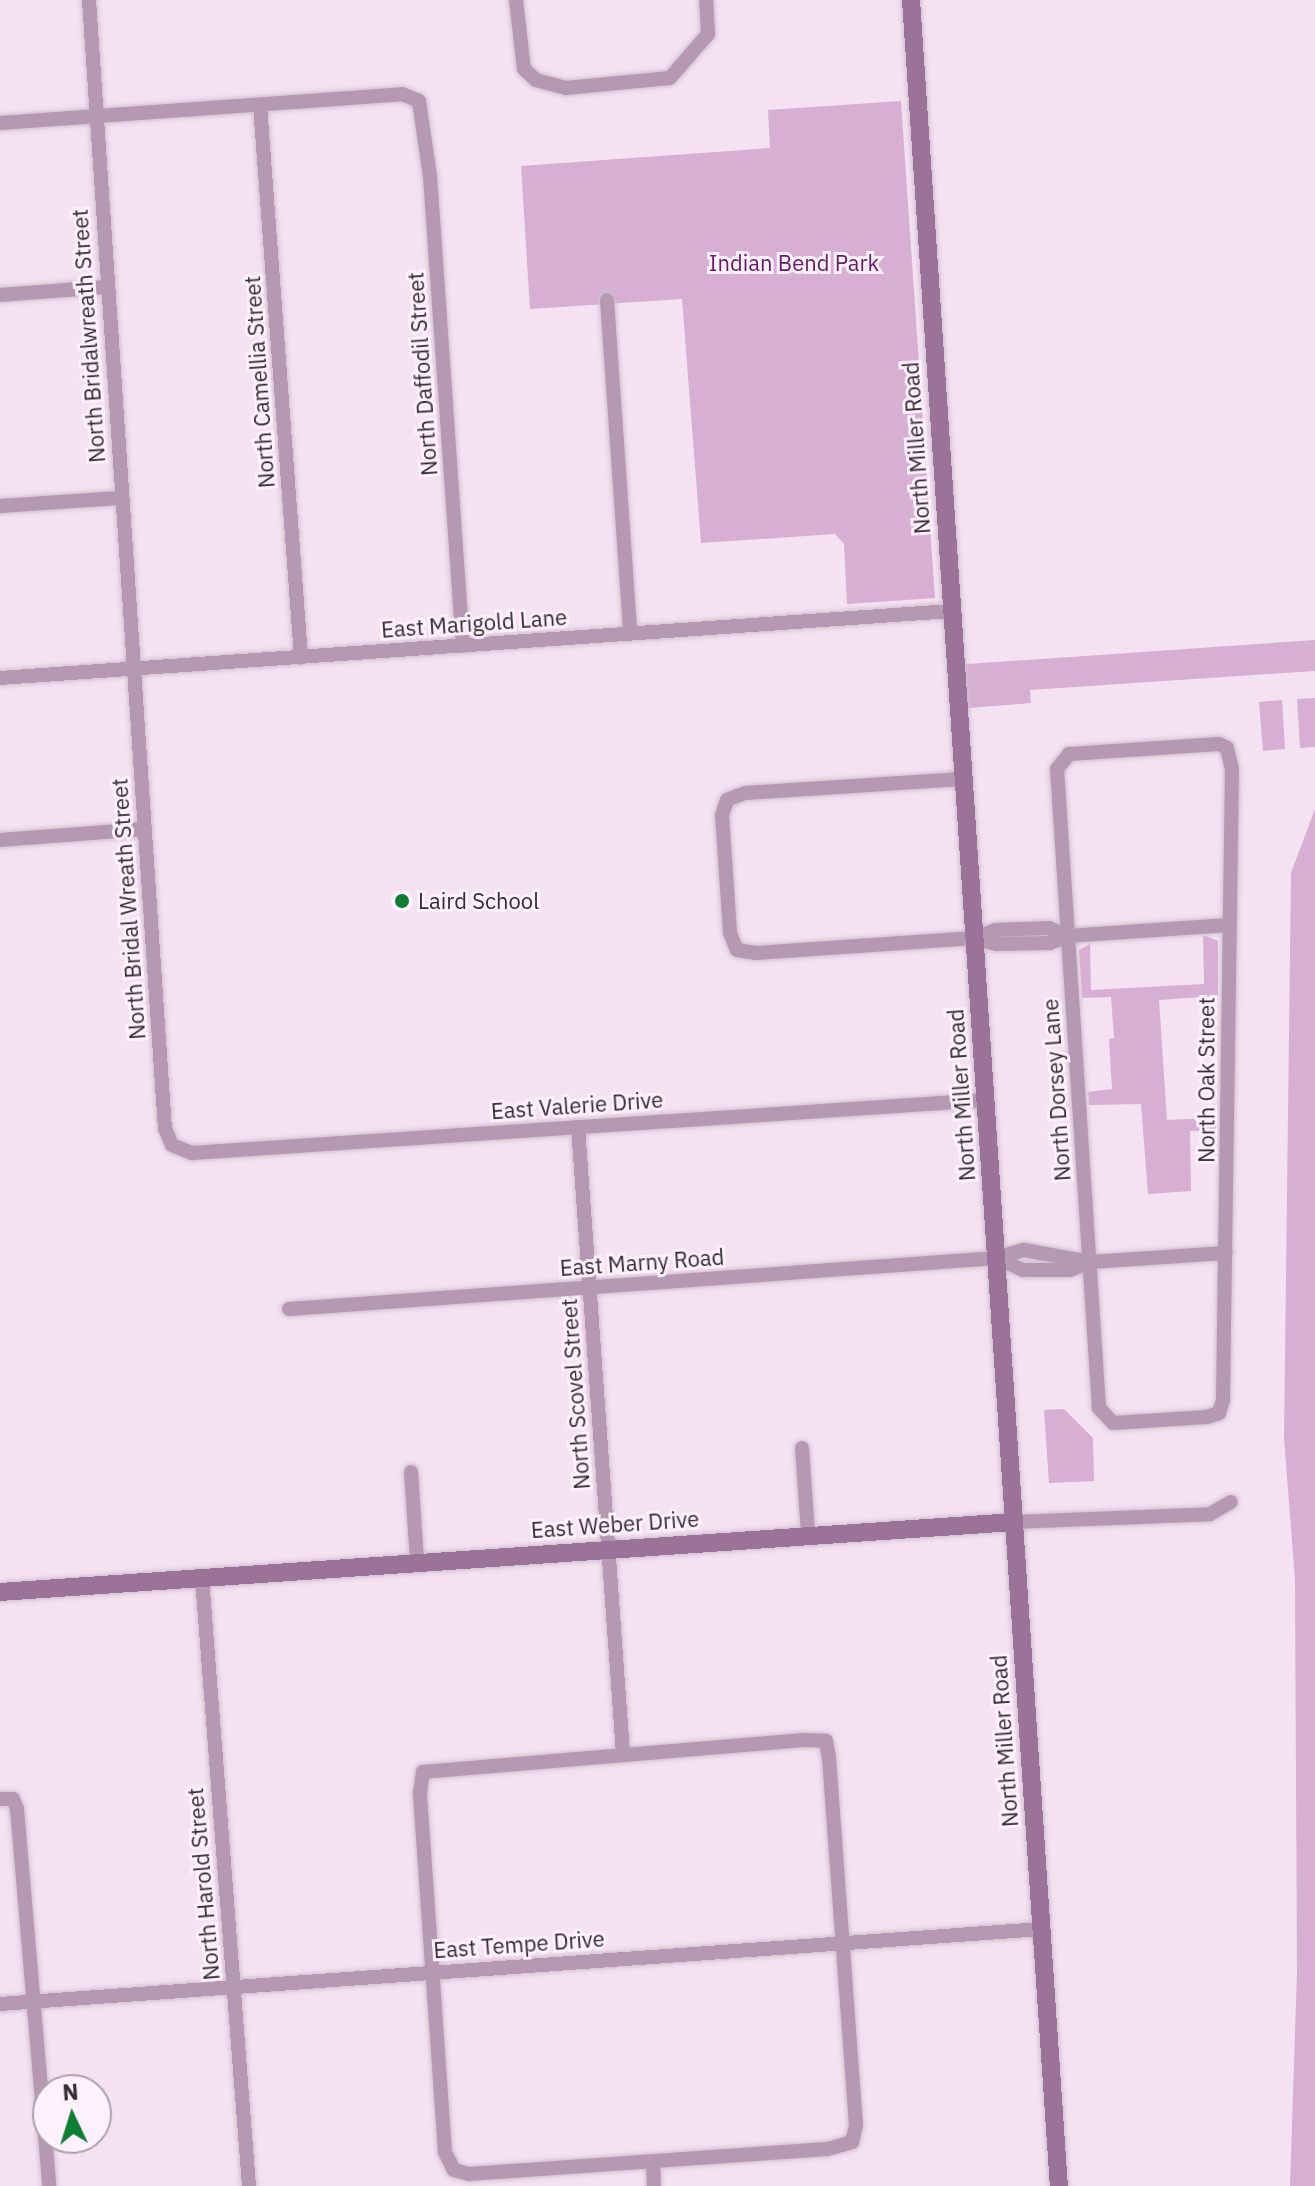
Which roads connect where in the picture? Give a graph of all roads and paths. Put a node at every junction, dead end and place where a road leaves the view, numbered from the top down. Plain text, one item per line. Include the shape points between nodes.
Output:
1 (89, 0) edge
2 (516, 0) edge
3 (706, 0) edge
4 (911, 0) edge
5 (260, 105) junction
6 (95, 116) junction
7 (0, 123) edge
8 (106, 287) junction
9 (0, 295) edge
10 (607, 300) dead end
11 (120, 498) junction
12 (0, 506) edge
13 (950, 611) junction
14 (630, 633) junction
15 (463, 646) junction
16 (301, 657) junction
17 (132, 669) junction
18 (0, 678) edge
19 (1227, 748) joint
20 (962, 779) junction
21 (145, 829) junction
22 (0, 840) edge
23 (1229, 925) junction
24 (1067, 936) junction
25 (974, 938) junction
26 (986, 1100) junction
27 (578, 1127) junction
28 (172, 1145) joint
29 (1226, 1253) junction
30 (997, 1258) junction
31 (1090, 1262) junction
32 (590, 1287) junction
33 (289, 1309) dead end
34 (1103, 1418) joint
35 (802, 1448) dead end
36 (411, 1472) dead end
37 (1231, 1502) dead end
38 (1014, 1522) junction
39 (808, 1534) junction
40 (607, 1548) junction
41 (417, 1560) junction
42 (202, 1578) junction
43 (0, 1592) edge
44 (623, 1753) junction
45 (6, 1799) edge
46 (1040, 1929) junction
47 (843, 1943) junction
48 (433, 1972) junction
49 (233, 1986) junction
50 (34, 2001) junction
51 (0, 2004) edge
52 (653, 2161) junction
53 (49, 2186) edge
54 (249, 2186) edge
55 (654, 2186) edge
56 (1059, 2186) edge

1 - 6 street, North Bridalwreath Street
2 - 3 street via 519,57 536,80 566,88 662,81 678,73 708,34
4 - 13 street, North Miller Road
5 - 6 street
5 - 15 street, North Daffodil Street via 402,94 419,101 430,176
5 - 16 street, North Camellia Street
6 - 7 street
6 - 8 street, North Bridalwreath Street
8 - 9 street
8 - 11 street, North Bridalwreath Street
10 - 14 street
11 - 12 street
11 - 17 street, North Bridalwreath Street
13 - 14 street, East Marigold Lane
13 - 20 street, North Miller Road
14 - 15 street, East Marigold Lane
15 - 16 street, East Marigold Lane
16 - 17 street, East Marigold Lane
17 - 18 street, East Marigold Lane
17 - 21 street, North Bridal Wreath Street
19 - 23 street, North Oak Street via 1232,769
19 - 24 street, North Dorsey Lane via 1069,754 1060,759
20 - 25 street, North Miller Road
20 - 25 street via 745,793 727,800 723,831 730,933 737,950 756,953
21 - 22 street
21 - 28 street, North Bridal Wreath Street via 165,1128
23 - 24 street
23 - 29 street, North Oak Street
24 - 25 street via 996,930
24 - 31 street, North Dorsey Lane
25 - 26 street, North Miller Road
26 - 27 street, East Valerie Drive
26 - 30 street, North Miller Road
27 - 28 street, East Valerie Drive via 192,1153
27 - 32 street, North Scovel Street
29 - 31 street, East Marny Road
29 - 34 street, North Oak Street via 1219,1413 1113,1423
30 - 31 street, East Marny Road via 1024,1250 1050,1263
30 - 32 street, East Marny Road
30 - 38 street, North Miller Road
31 - 34 street, North Dorsey Lane
32 - 33 street, East Marny Road
32 - 40 street, North Scovel Street
35 - 39 street
36 - 41 street
37 - 38 street, East Weber Drive via 1210,1514
38 - 39 street, East Weber Drive
38 - 46 street, North Miller Road
39 - 40 street, East Weber Drive
40 - 41 street, East Weber Drive
40 - 44 street, North Scovel Street
41 - 42 street, East Weber Drive
42 - 43 street, East Weber Drive
42 - 49 street, North Harold Street
44 - 47 street via 826,1741
44 - 48 street via 423,1772 420,1793
45 - 50 street
46 - 47 street, East Tempe Drive
46 - 56 street, North Miller Road
47 - 48 street, East Tempe Drive
47 - 52 street via 856,2125 852,2142 827,2149
48 - 49 street, East Tempe Drive
48 - 52 street via 445,2152 454,2170 469,2174
49 - 50 street, East Tempe Drive
49 - 54 street, North Harold Street
50 - 51 street, East Tempe Drive
50 - 53 street
52 - 55 street

